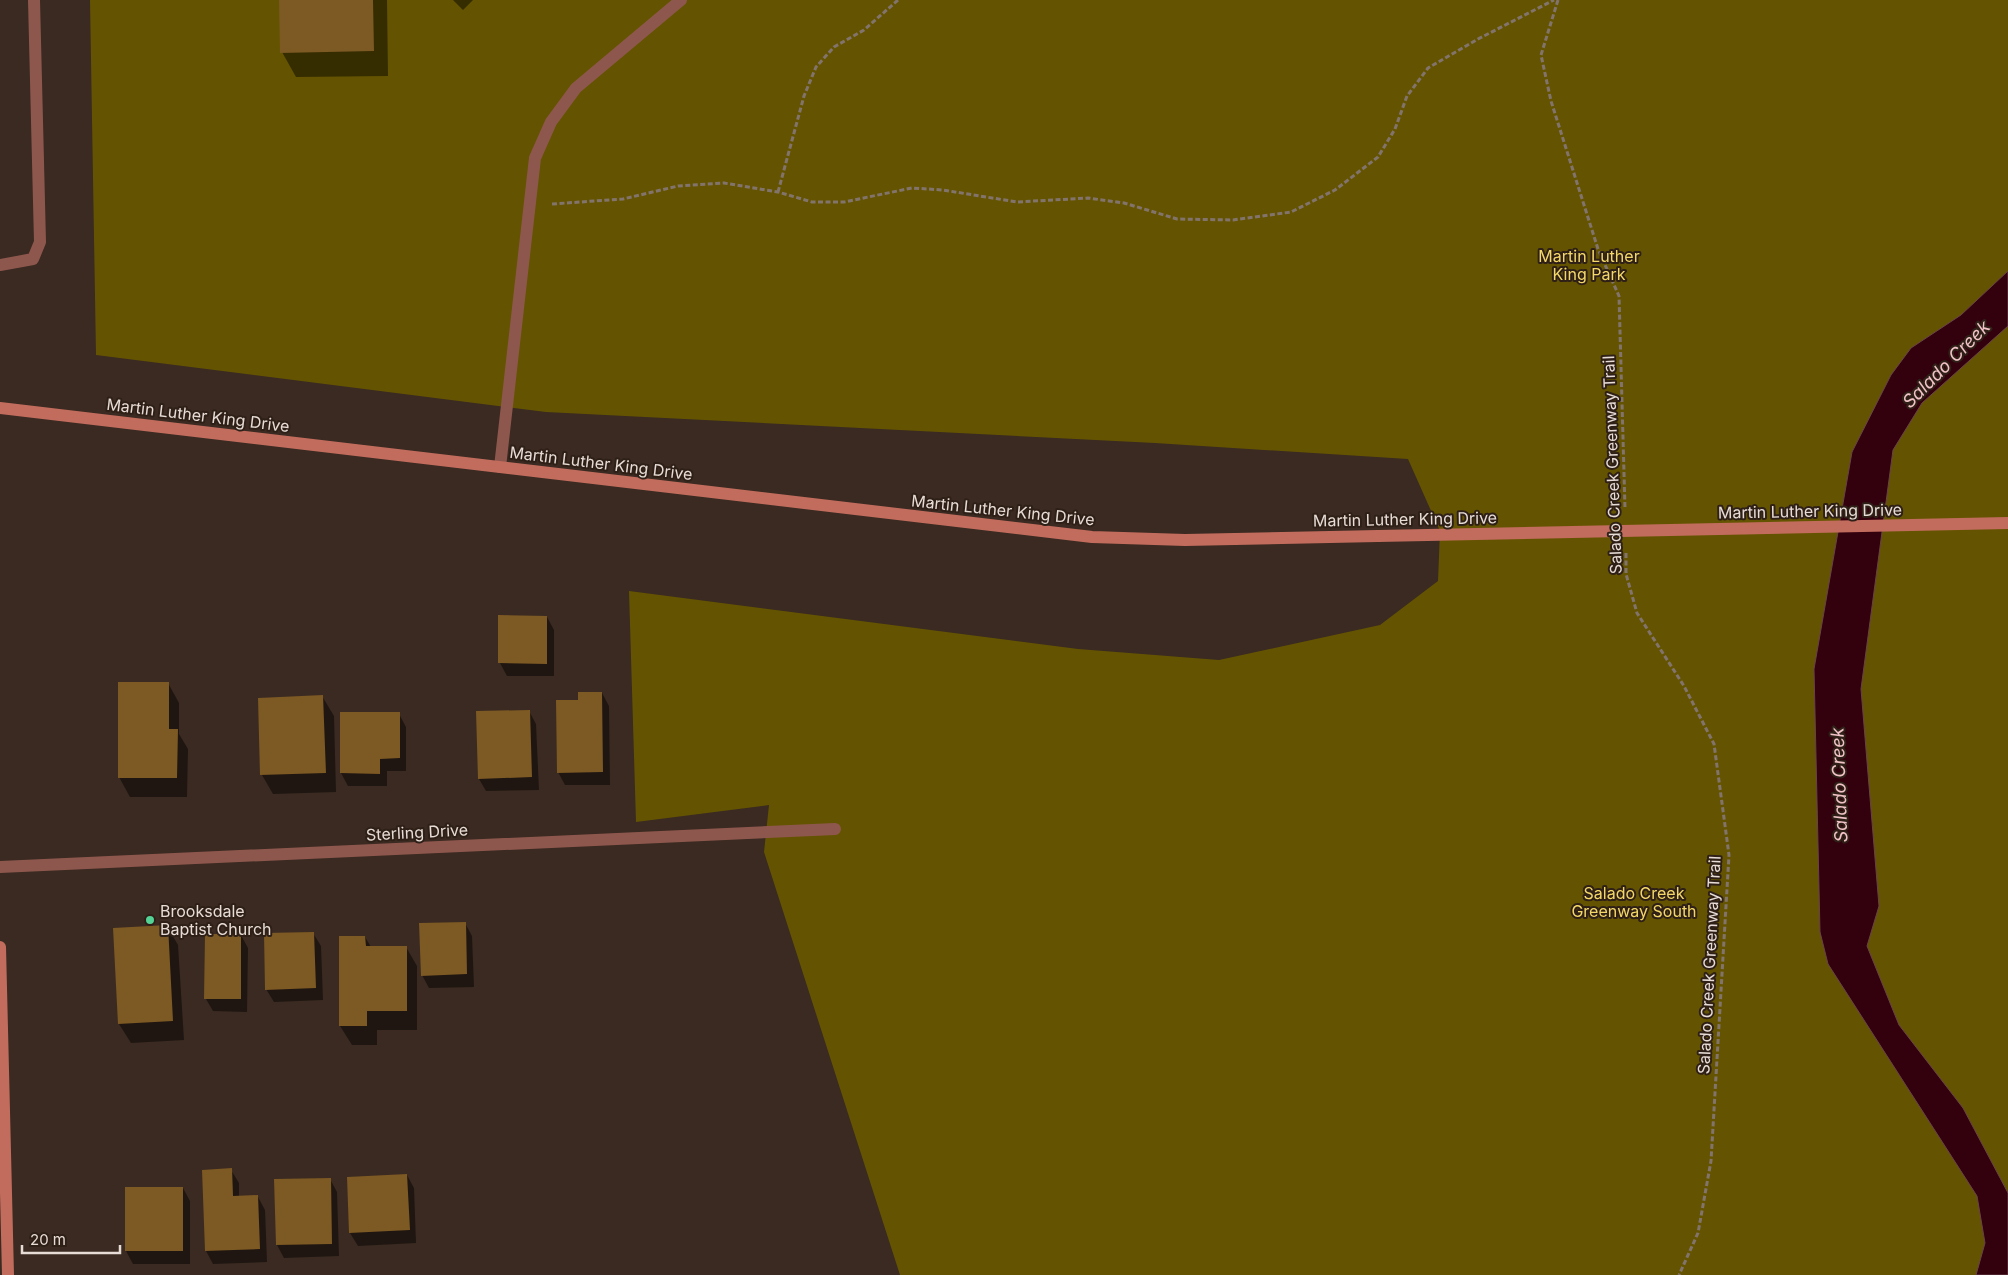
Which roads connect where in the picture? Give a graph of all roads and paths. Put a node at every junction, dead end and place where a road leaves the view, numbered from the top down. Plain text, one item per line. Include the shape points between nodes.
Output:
1 (34, 0) edge
2 (681, 0) edge
3 (898, 0) edge
4 (1556, 0) edge
5 (778, 192) junction
6 (529, 206) junction
7 (0, 265) edge
8 (0, 408) edge
9 (500, 468) junction
10 (1625, 515) dead end
11 (2008, 524) edge
12 (1626, 544) dead end
13 (835, 829) dead end
14 (0, 867) edge
15 (0, 947) edge
16 (3, 1183) edge
17 (8, 1275) edge
18 (1678, 1275) edge

1 - 7 street via 40,242 33,259
2 - 6 street via 576,88 550,122 535,158
3 - 5 path via 864,30 834,47 816,68 804,96
4 - 5 path via 1428,68 1407,96 1395,129 1378,157 1335,190 1291,212 1233,220 1176,219 1124,203 1088,198 1017,202 912,188 844,202 812,202
4 - 10 path, Salado Creek Greenway Trail via 1541,55 1551,102 1598,249 1619,296
5 - 6 path via 724,183 678,186 623,200
6 - 9 street
8 - 9 main road, Martin Luther King Drive
9 - 11 main road, Martin Luther King Drive, bridge via 1092,537 1185,540
12 - 18 path, Salado Creek Greenway Trail via 1626,574 1637,613 1684,686 1714,744 1728,855 1711,1161 1698,1233
13 - 14 street, Sterling Drive
15 - 16 main road
16 - 17 main road

